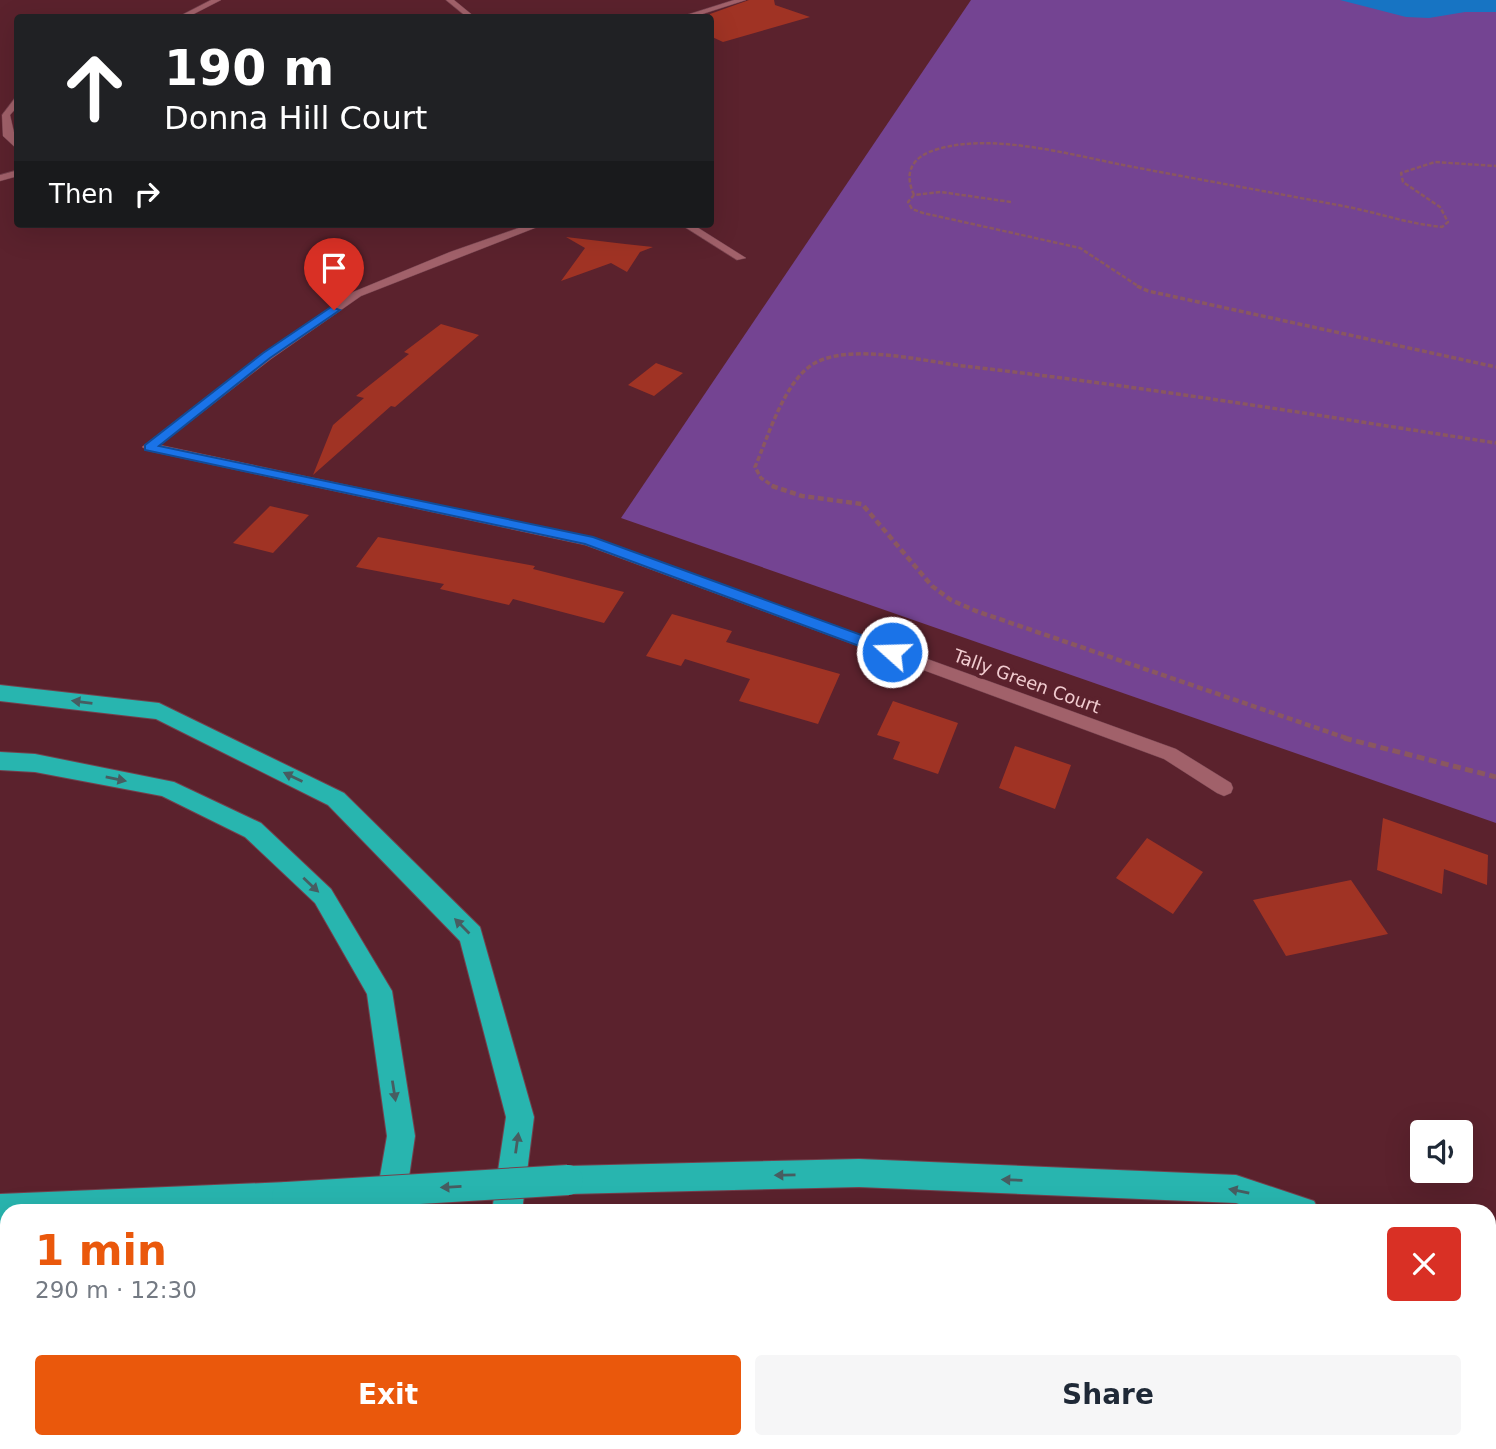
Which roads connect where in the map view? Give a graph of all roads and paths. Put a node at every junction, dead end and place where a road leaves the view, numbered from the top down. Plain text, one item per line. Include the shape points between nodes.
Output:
1 (216, 0) edge
2 (450, 0) edge
3 (742, 0) edge
4 (187, 14) edge
5 (468, 14) edge
6 (694, 14) edge
7 (14, 105) edge
8 (14, 143) edge
9 (1496, 166) edge
10 (914, 195) junction
11 (1011, 202) dead end
12 (529, 228) edge
13 (692, 228) edge
14 (741, 258) dead end
15 (1496, 367) edge
16 (1496, 443) edge
17 (0, 693) edge
18 (0, 761) edge
19 (1496, 777) edge
20 (1224, 788) dead end
21 (120, 1204) edge
22 (390, 1204) edge
23 (508, 1204) edge
24 (1282, 1204) edge

1 - 4 street
2 - 5 street
3 - 6 street
7 - 8 street via 6,115 8,136
9 - 10 path via 1432,164 1401,173 1403,182 1443,210 1448,222 1442,227 1102,160 997,145 953,146 926,153 906,174
10 - 11 path via 941,192
10 - 15 path via 908,202 915,211 1080,248 1148,291
12 - 20 street, Tally Green Court via 357,294 149,447 588,541 1170,754
13 - 14 street
16 - 19 path via 1076,378 845,356 823,359 799,376 755,467 770,486 823,500 862,504 932,586 976,611 1357,742
23 -> 17 highway via 520,1117 471,935 336,799 159,711
18 -> 22 highway via 35,763 166,788 253,830 323,896 379,991 401,1136
24 -> 21 highway, bridge via 1236,1189 859,1173 568,1180

